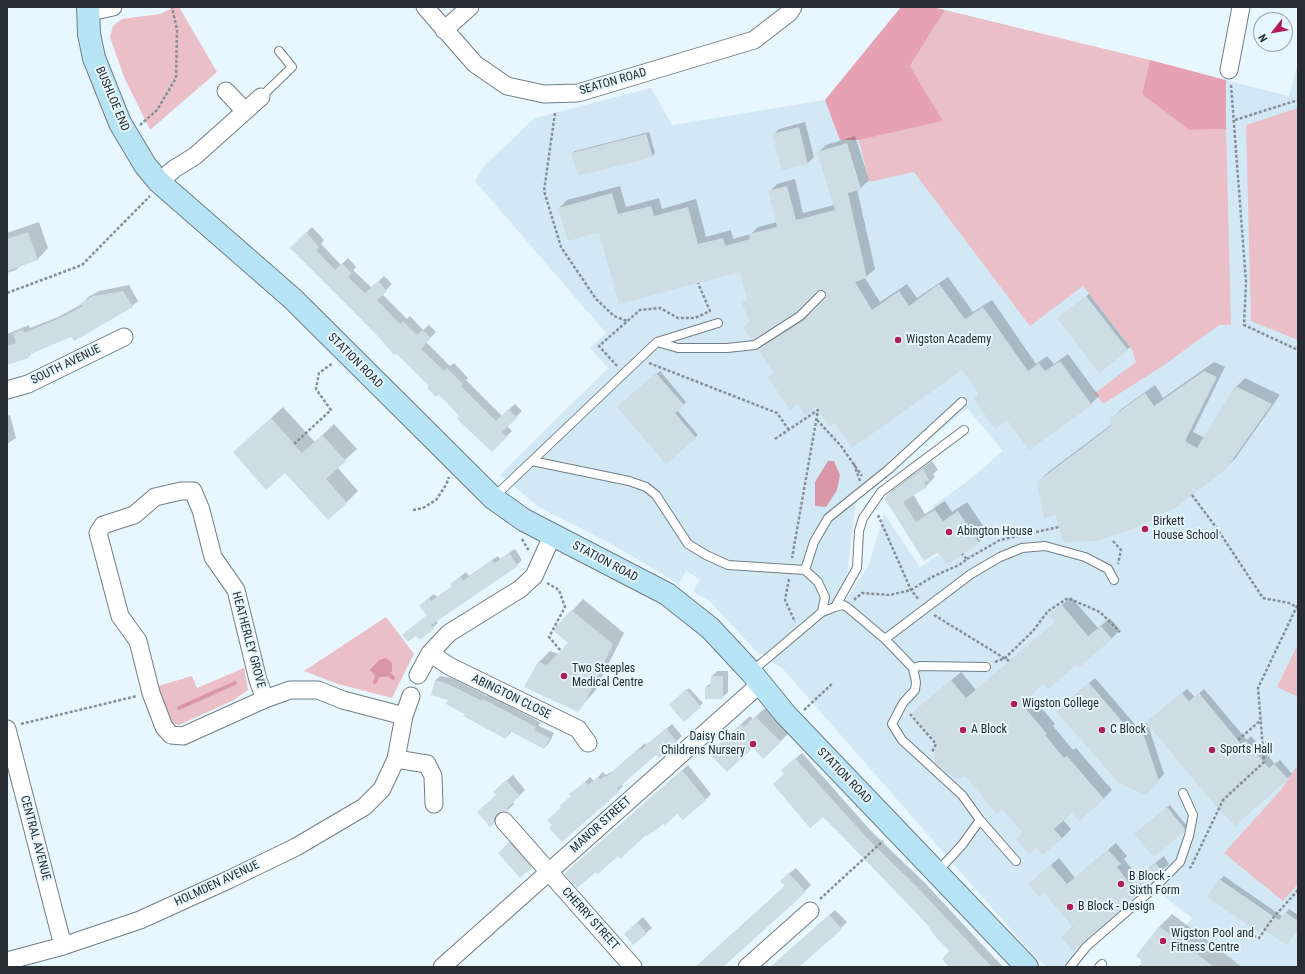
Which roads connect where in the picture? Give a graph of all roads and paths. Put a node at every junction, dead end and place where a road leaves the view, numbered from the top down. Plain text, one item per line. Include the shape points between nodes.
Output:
1 (113, 7) edge
2 (172, 7) edge
3 (425, 7) edge
4 (470, 7) edge
5 (793, 7) edge
6 (1241, 7) edge
7 (89, 9) edge
8 (444, 30) junction
9 (279, 51) dead end
10 (1229, 71) joint
11 (226, 91) dead end
12 (260, 97) joint
13 (1298, 100) edge
14 (245, 111) junction
15 (555, 113) dead end
16 (1235, 120) junction
17 (139, 125) dead end
18 (156, 188) junction
19 (698, 284) dead end
20 (7, 293) edge
21 (821, 295) dead end
22 (627, 322) junction
23 (718, 323) dead end
24 (124, 337) dead end
25 (657, 342) junction
26 (1298, 350) edge
27 (334, 361) dead end
28 (646, 361) dead end
29 (613, 382) junction
30 (7, 390) edge
31 (962, 402) dead end
32 (816, 419) junction
33 (788, 430) junction
34 (964, 430) dead end
35 (775, 439) dead end
36 (294, 444) dead end
37 (532, 461) junction
38 (854, 464) junction
39 (455, 466) junction
40 (866, 487) junction
41 (1192, 495) dead end
42 (493, 498) junction
43 (872, 505) junction
44 (413, 510) dead end
45 (520, 534) dead end
46 (553, 534) junction
47 (1113, 541) dead end
48 (531, 553) dead end
49 (962, 554) dead end
50 (790, 569) junction
51 (805, 570) junction
52 (534, 576) junction
53 (1114, 580) joint
54 (911, 590) junction
55 (850, 603) dead end
56 (1297, 606) edge
57 (835, 607) junction
58 (925, 609) junction
59 (822, 612) junction
60 (791, 627) dead end
61 (1120, 632) dead end
62 (885, 639) junction
63 (561, 651) dead end
64 (430, 653) junction
65 (1005, 658) junction
66 (1009, 661) dead end
67 (986, 667) dead end
68 (913, 668) junction
69 (418, 675) dead end
70 (756, 678) junction
71 (833, 683) dead end
72 (151, 693) junction
73 (411, 696) dead end
74 (265, 699) junction
75 (907, 711) dead end
76 (801, 713) dead end
77 (404, 716) junction
78 (1261, 720) junction
79 (11, 728) edge
80 (1238, 740) dead end
81 (588, 743) dead end
82 (933, 758) dead end
83 (396, 759) junction
84 (1183, 793) dead end
85 (434, 804) dead end
86 (980, 820) junction
87 (504, 821) dead end
88 (884, 840) dead end
89 (1016, 861) dead end
90 (1186, 870) dead end
91 (548, 872) junction
92 (936, 873) junction
93 (1298, 890) edge
94 (810, 910) joint
95 (1244, 932) dead end
96 (63, 946) junction
97 (7, 961) edge
98 (442, 967) edge
99 (632, 967) edge
100 (747, 967) edge
101 (1027, 967) edge
102 (1070, 967) edge

1 - 7 street
2 - 17 path via 177,30 176,78 157,110
3 - 8 street, SEATON ROAD
4 - 8 street
5 - 8 street, SEATON ROAD via 754,40 578,93 544,94 507,86 475,64
6 - 10 street
7 - 18 main road, BUSHLOE END via 89,34 94,58 120,123
9 - 12 lane via 292,66
10 - 16 path
11 - 14 street
12 - 14 street
13 - 16 path
14 - 18 street via 195,156 174,169
15 - 22 path via 544,191 562,247 596,299 614,316
16 - 26 path via 1246,282 1244,325
18 - 20 path via 82,265
18 - 39 main road, STATION ROAD via 293,299
19 - 22 path via 710,311 695,318 678,318 660,308 640,310
21 - 25 lane via 800,316 755,345 678,348
22 - 29 path via 599,346 618,366 607,376
23 - 25 lane
24 - 30 street, SOUTH AVENUE via 28,384
25 - 29 lane
27 - 36 path via 319,373 316,389 331,410
28 - 33 path via 777,413
29 - 37 lane
31 - 40 lane
32 - 33 path via 818,410
32 - 38 path
32 - 50 path
33 - 35 path
34 - 43 lane via 881,492
37 - 42 lane
37 - 50 lane via 629,481 646,487 656,495 688,544 728,565
38 - 40 path
38 - 40 path
39 - 42 main road, STATION ROAD
39 - 44 path via 436,500 423,508
40 - 51 lane via 828,518 814,542
41 - 56 path via 1263,598
42 - 46 main road, STATION ROAD via 524,520
43 - 54 path via 882,521
43 - 57 lane via 863,518 859,531 857,568
45 - 48 path
46 - 52 street
46 - 70 main road, STATION ROAD via 667,594 710,628
47 - 53 path via 1121,550
49 - 54 path via 967,559 959,565
50 - 51 lane
50 - 60 path via 785,600 796,623
51 - 59 lane via 818,582 825,597
52 - 63 path via 559,590 561,595 565,607 549,636
52 - 64 street via 520,589 449,633
53 - 58 lane via 1108,569 1086,557 1045,546 1022,548 971,574
54 - 55 path via 890,595 862,593
54 - 58 path
56 - 78 path via 1258,688
57 - 59 lane
57 - 62 lane via 847,607
58 - 62 lane
58 - 65 path
59 - 70 lane
61 - 65 path via 1100,612 1068,598 1048,612 1033,631
62 - 68 lane
64 - 69 street
64 - 81 street, ABINGTON CLOSE via 449,666 578,729
65 - 66 path
67 - 68 lane
68 - 86 lane via 915,690 903,703 892,724 902,740 962,795
70 - 91 street, MANOR STREET
70 - 92 main road, STATION ROAD via 786,715
71 - 76 path
72 - 74 street, HEATHERLEY GROVE via 164,727 171,734 183,736
72 - 74 street, HEATHERLEY GROVE via 138,641 120,616 98,533 103,525 134,515 155,497 193,491 201,510 212,557 236,590
72 - 79 path
73 - 77 street, HOLMDEN AVENUE
74 - 77 street, HEATHERLEY GROVE via 290,690 318,690 343,700
75 - 82 path via 936,744 932,751
77 - 83 street, HOLMDEN AVENUE
78 - 80 path
78 - 90 path via 1264,762 1223,800 1192,867
79 - 96 street, CENTRAL AVENUE
83 - 85 street via 427,764 433,776
83 - 96 street, HOLMDEN AVENUE via 382,789 364,807 296,847 140,920
84 - 102 lane via 1193,815 1190,836 1180,862 1087,946
86 - 89 lane
86 - 92 lane via 962,845
87 - 91 street, CHERRY STREET
88 - 94 path
91 - 98 street, MANOR STREET
91 - 99 street, CHERRY STREET
92 - 101 main road, STATION ROAD
93 - 95 path via 1259,938
94 - 100 street
96 - 97 street, HOLMDEN AVENUE

